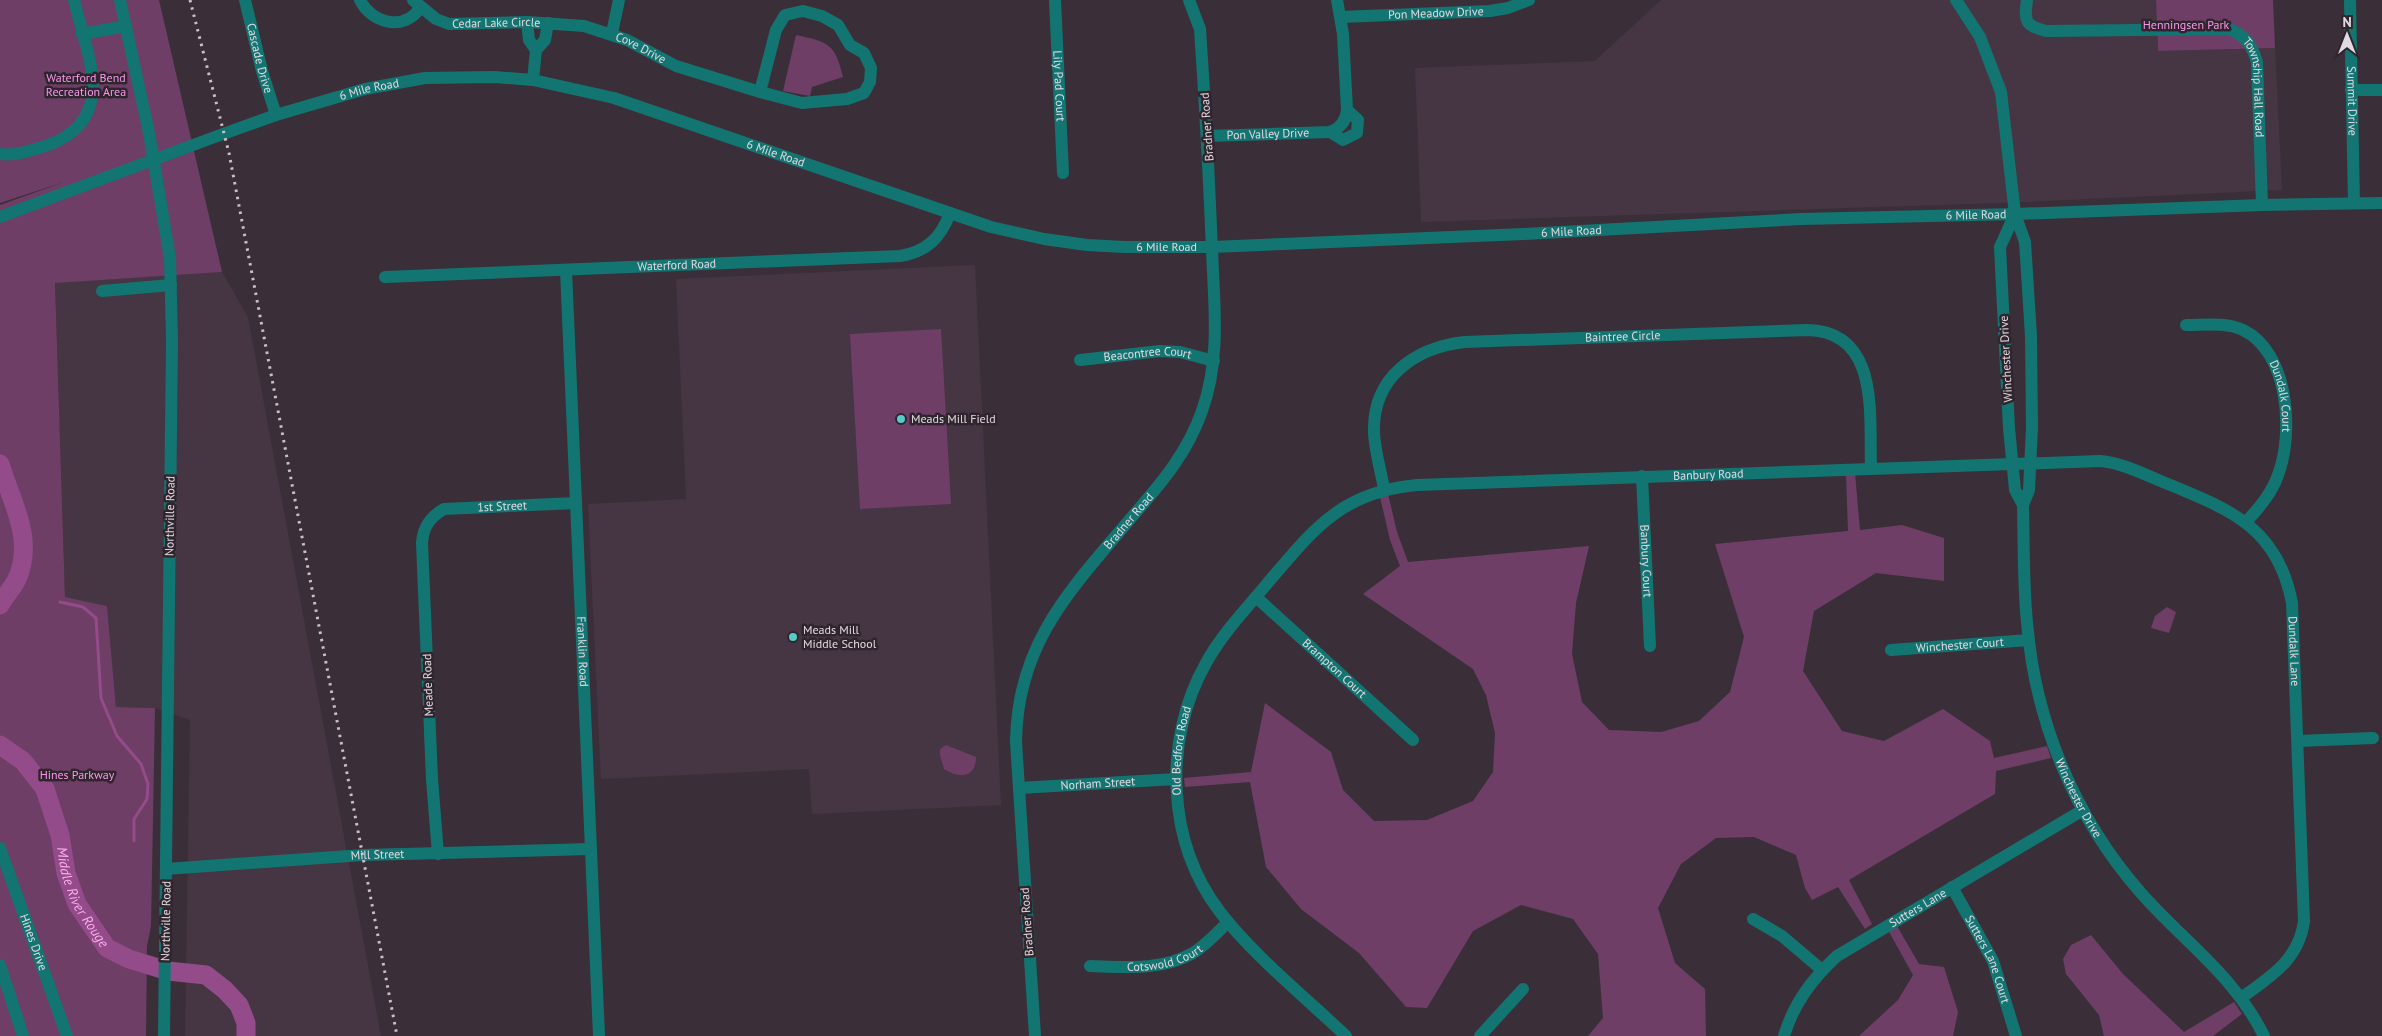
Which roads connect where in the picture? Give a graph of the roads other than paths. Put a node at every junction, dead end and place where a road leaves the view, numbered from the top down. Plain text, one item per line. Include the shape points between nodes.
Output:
1 (74, 0) edge
2 (120, 0) edge
3 (245, 0) edge
4 (360, 0) edge
5 (619, 0) edge
6 (1055, 0) edge
7 (1190, 0) edge
8 (1337, 0) edge
9 (1529, 0) edge
10 (2027, 0) edge
11 (2350, 0) edge
12 (1963, 3) edge
13 (416, 4) edge
14 (1341, 17) junction
15 (527, 22) junction
16 (548, 23) junction
17 (126, 26) junction
18 (612, 33) junction
19 (82, 34) junction
20 (536, 50) junction
21 (533, 80) junction
22 (2351, 90) junction
23 (2382, 90) edge
24 (760, 92) junction
25 (1347, 110) junction
26 (276, 115) junction
27 (1330, 132) junction
28 (1207, 136) junction
29 (0, 154) edge
30 (153, 160) junction
31 (1063, 173) dead end
32 (2354, 203) junction
33 (2382, 203) edge
34 (2262, 205) junction
35 (950, 213) junction
36 (2015, 214) junction
37 (0, 217) edge
38 (1212, 247) junction
39 (566, 270) junction
40 (385, 277) dead end
41 (171, 285) junction
42 (102, 291) dead end
43 (2186, 325) dead end
44 (1080, 360) dead end
45 (1214, 361) junction
46 (2013, 463) junction
47 (2031, 463) junction
48 (1871, 468) junction
49 (1642, 476) junction
50 (1384, 490) junction
51 (576, 503) junction
52 (2023, 505) junction
53 (432, 518) joint
54 (2246, 522) junction
55 (1256, 597) junction
56 (2029, 640) junction
57 (1650, 646) dead end
58 (1891, 650) dead end
59 (2373, 738) dead end
60 (1413, 740) dead end
61 (2298, 741) junction
62 (1176, 779) junction
63 (1019, 788) junction
64 (2083, 810) junction
65 (0, 848) edge
66 (591, 849) junction
67 (438, 854) junction
68 (166, 869) junction
69 (1952, 887) junction
70 (1753, 919) dead end
71 (1228, 922) junction
72 (0, 966) edge
73 (1090, 966) dead end
74 (1822, 970) junction
75 (1523, 989) dead end
76 (2241, 998) junction
77 (23, 1036) edge
78 (67, 1036) edge
79 (164, 1036) edge
80 (600, 1036) edge
81 (1035, 1036) edge
82 (1346, 1036) edge
83 (1480, 1036) edge
84 (1784, 1036) edge
85 (2016, 1036) edge
86 (2264, 1036) edge

1 - 19 street
2 - 17 street, Northville Road
3 - 26 street, Cascade Drive
4 - 13 street, Cedar Lake Circle via 365,10 379,20 400,22 409,19
5 - 18 street
6 - 31 street, Lily Pad Court
7 - 28 street, Bradner Road via 1200,28
8 - 14 street, Pon Valley Drive
9 - 14 street, Pon Meadow Drive via 1490,12
10 - 34 street, Township Hall Road via 2027,22 2046,31 2230,29 2242,35 2253,47 2257,62
11 - 22 street, Summit Drive
12 - 36 street, Winchester Drive via 1987,52 2001,92
13 - 15 street, Cedar Lake Circle via 449,24
14 - 25 street, Pon Valley Drive
15 - 16 street, Cedar Lake Circle
15 - 20 street via 529,40
16 - 18 street, Cove Drive via 584,26
16 - 20 street via 545,40
17 - 19 street
17 - 30 street, Northville Road
18 - 24 street, Cove Drive via 676,66
19 - 29 street via 94,74 93,99 81,124 60,141 33,150
20 - 21 street
21 - 26 street, 6 Mile Road via 417,79 365,89
21 - 35 street, 6 Mile Road via 614,98
22 - 23 street
22 - 32 street, Summit Drive
24 - 24 street, Cove Drive via 802,103 847,99 864,93 870,82 871,68 864,53 850,45 838,25 803,11 785,15 776,30
25 - 27 street via 1343,123
25 - 27 street, Pon Valley Drive via 1358,120 1357,133 1343,140
26 - 30 street, 6 Mile Road
27 - 28 street, Pon Valley Drive
28 - 38 street, Bradner Road
30 - 37 street, 6 Mile Road
30 - 41 street, Northville Road via 170,258
32 - 33 street, 6 Mile Road
32 - 34 street, 6 Mile Road
34 - 36 street, 6 Mile Road
35 - 38 street, 6 Mile Road via 1017,234 1087,245
35 - 39 street, Waterford Road via 941,233 930,244 917,252 900,256
36 - 38 street, 6 Mile Road via 1801,219
36 - 46 street, Winchester Drive via 2000,248
36 - 47 street, Winchester Drive via 2026,251 2031,336
38 - 45 street, Bradner Road via 1216,325
39 - 40 street, Waterford Road
39 - 51 street, Franklin Road
41 - 42 street
41 - 68 street, Northville Road
43 - 54 street, Dundalk Court via 2231,326 2243,330 2264,346 2280,376 2286,438 2282,464 2270,493
44 - 45 street, Beacontree Court via 1160,350
45 - 63 street, Bradner Road via 1202,412 1180,458 1060,604 1037,643 1024,677 1018,711
46 - 47 street, Banbury Road
46 - 48 street, Banbury Road
46 - 52 street, Winchester Drive via 2015,490
47 - 52 street, Winchester Drive via 2030,490
47 - 54 street, Dundalk Lane via 2100,461 2120,464 2219,505
48 - 49 street, Banbury Road
48 - 50 street, Baintree Circle via 1865,371 1850,346 1824,331 1464,342 1438,347 1414,357 1397,372 1384,391 1376,412 1374,432
49 - 50 street, Banbury Road via 1417,484
49 - 57 street, Banbury Court
50 - 55 street, Old Bedford Road via 1354,501 1323,521
51 - 53 street, 1st Street via 456,507 444,509
51 - 66 street, Franklin Road
52 - 56 street, Winchester Drive
53 - 67 street, Meade Road via 424,530 422,543
54 - 61 street, Dundalk Lane via 2275,556 2290,592
55 - 60 street, Brampton Court
55 - 62 street, Old Bedford Road via 1223,636 1197,681 1180,731
56 - 58 street, Winchester Court
56 - 64 street, Winchester Drive via 2036,686 2048,730
59 - 61 street
61 - 76 street, Dundalk Lane via 2303,930 2286,964
62 - 63 street, Norham Street
62 - 71 street, Old Bedford Road via 1180,819 1189,856 1207,894
63 - 81 street, Bradner Road
64 - 69 street, Sutters Lane
64 - 76 street, Winchester Drive via 2131,881 2210,960
65 - 78 street, Hines Drive
66 - 67 street, Mill Street
66 - 80 street, Franklin Road
67 - 68 street, Mill Street via 362,855
68 - 79 street, Northville Road
69 - 74 street, Sutters Lane via 1852,945
69 - 85 street, Sutters Lane Court via 1992,962
70 - 74 street via 1782,936
71 - 73 street, Cotswold Court via 1204,945 1176,960 1139,967
71 - 82 street, Old Bedford Road
72 - 77 street
74 - 84 street, Sutters Lane via 1798,1000
75 - 83 street
76 - 86 street, Winchester Drive

